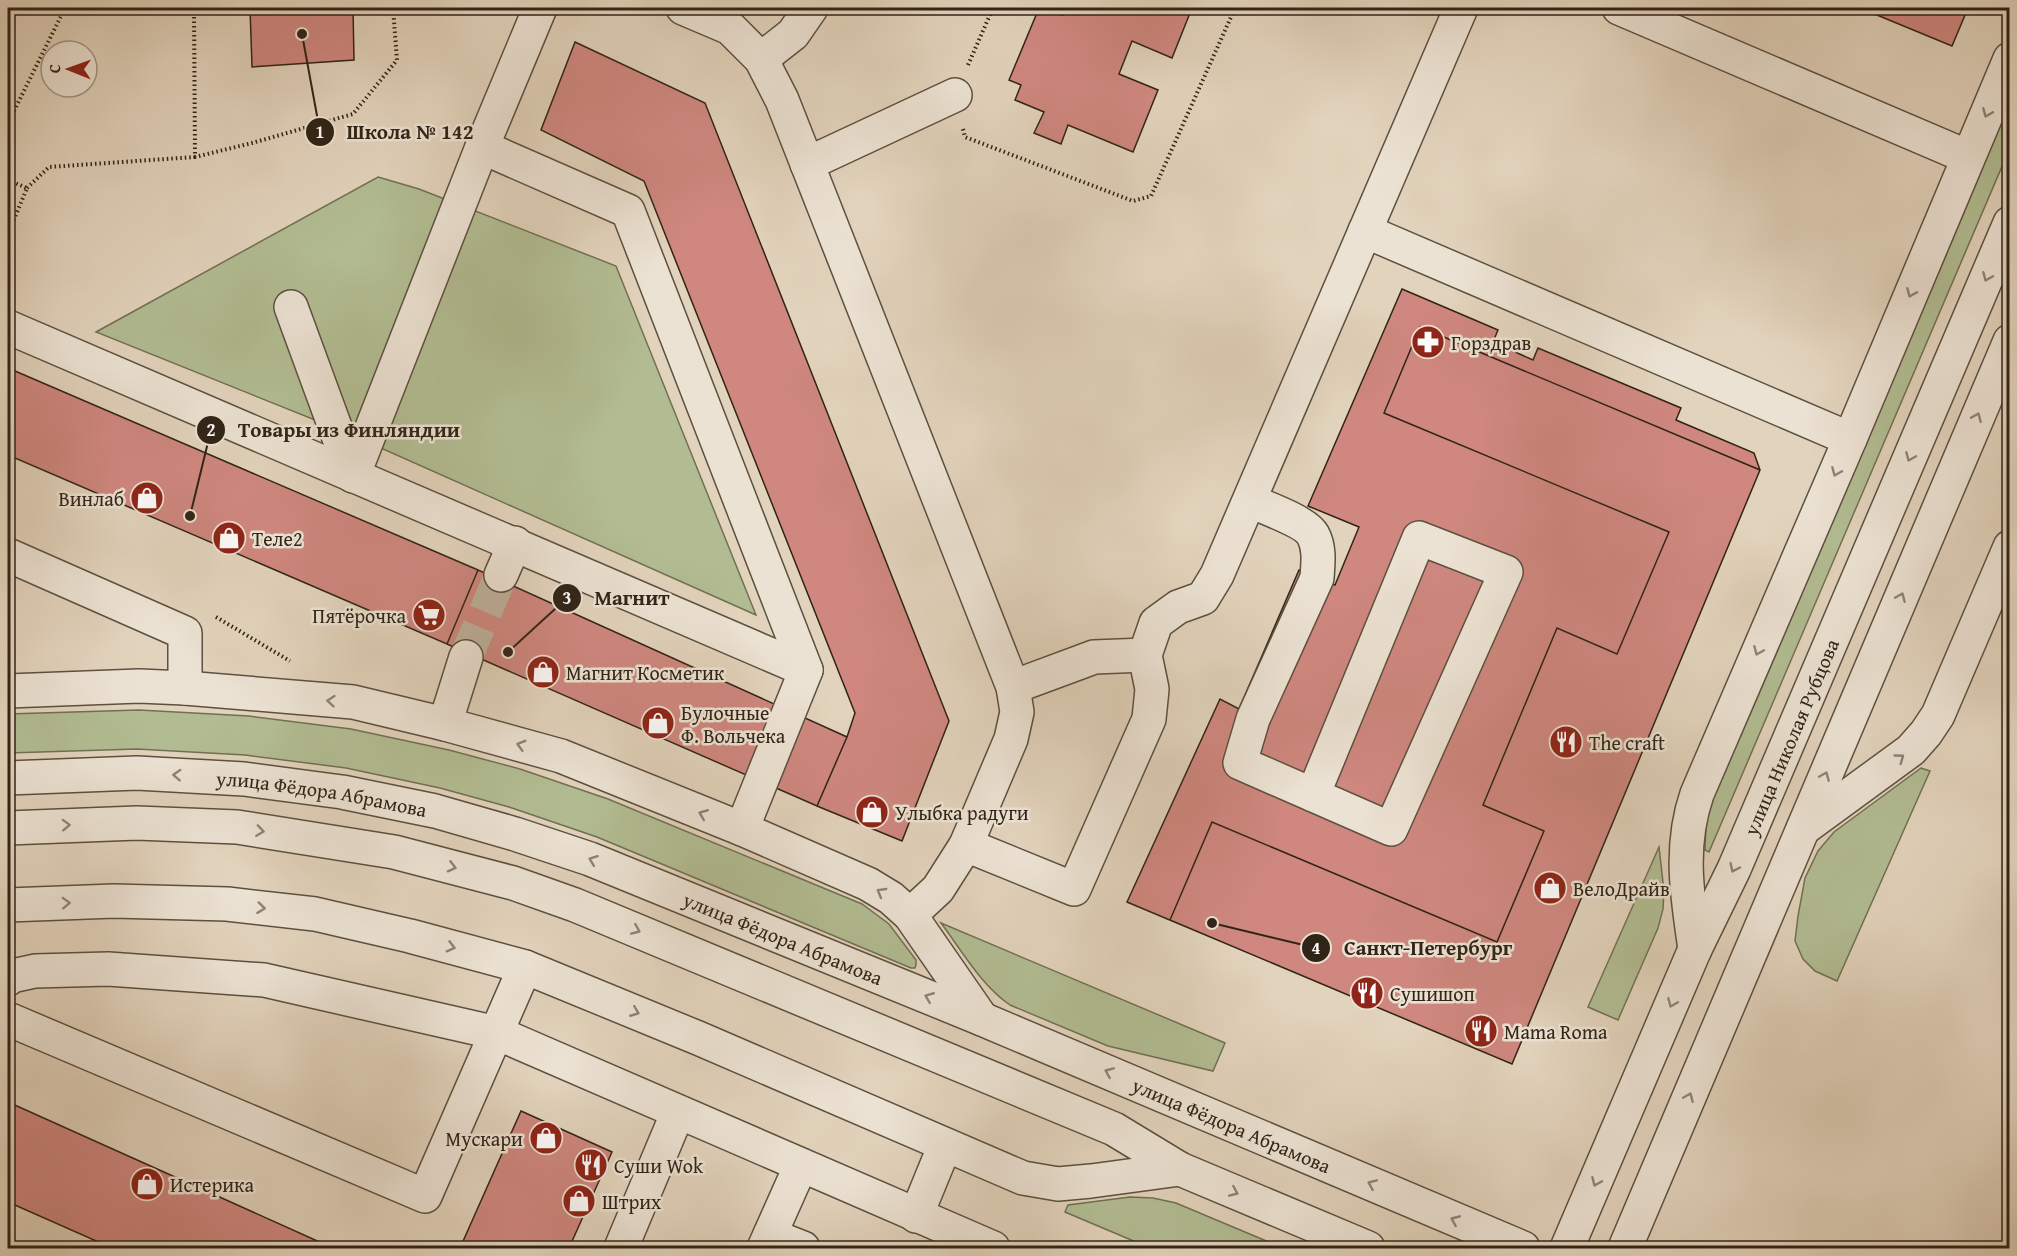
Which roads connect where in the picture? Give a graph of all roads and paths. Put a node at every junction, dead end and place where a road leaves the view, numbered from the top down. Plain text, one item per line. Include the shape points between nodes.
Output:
1 (64, 8) edge
2 (194, 8) edge
3 (393, 8) edge
4 (540, 8) edge
5 (683, 8) edge
6 (810, 8) edge
7 (1235, 8) edge
8 (1461, 8) edge
9 (1619, 8) edge
10 (761, 59) junction
11 (2010, 59) edge
12 (955, 95) dead end
13 (8, 123) edge
14 (965, 137) dead end
15 (482, 147) junction
16 (195, 157) junction
17 (1968, 157) junction
18 (807, 164) junction
19 (8, 180) edge
20 (27, 188) junction
21 (2010, 224) edge
22 (1365, 231) junction
23 (8, 234) edge
24 (291, 307) dead end
25 (8, 327) edge
26 (2010, 340) edge
27 (1850, 439) junction
28 (353, 476) junction
29 (1250, 501) junction
30 (515, 543) junction
31 (2010, 547) edge
32 (8, 555) edge
33 (501, 575) tunnel mouth
34 (1145, 655) junction
35 (466, 657) tunnel mouth
36 (806, 670) junction
37 (1013, 687) junction
38 (185, 688) junction
39 (8, 691) edge
40 (445, 724) junction
41 (8, 778) edge
42 (1313, 795) junction
43 (8, 828) edge
44 (742, 829) junction
45 (1802, 830) junction
46 (966, 845) junction
47 (8, 905) edge
48 (910, 915) junction
49 (1695, 949) junction
50 (525, 968) junction
51 (8, 979) edge
52 (8, 1019) edge
53 (982, 1019) junction
54 (497, 1033) junction
55 (678, 1112) junction
56 (945, 1145) junction
57 (801, 1165) junction
58 (1180, 1169) junction
59 (916, 1216) junction
60 (767, 1242) edge
61 (621, 1248) edge
62 (803, 1248) edge
63 (993, 1248) edge
64 (1368, 1248) edge
65 (1523, 1248) edge
66 (1567, 1248) edge
67 (1625, 1248) edge

1 - 13 path
2 - 16 path
3 - 16 path via 397,60 353,114
4 - 15 street
5 - 10 street via 730,28
6 - 10 street via 793,34
7 - 14 path via 1151,196 1133,201
8 - 22 street
9 - 17 street
10 - 18 street
11 -> 17 street
12 - 18 street
15 - 28 street
15 - 36 street via 628,211
16 - 20 path via 49,167
17 -> 27 street
18 - 37 street
19 - 20 path
20 - 23 path
21 -> 49 street, улица Николая Рубцова via 1734,869
22 - 27 street
22 - 29 street
24 - 28 street
25 - 28 street
45 -> 26 street
27 -> 49 street via 1689,818 1686,891
28 - 30 street
29 - 34 street via 1203,598 1178,607 1156,623
29 - 42 street via 1313,533 1319,555 1317,578 1253,719 1240,763
30 - 33 street
30 - 36 street
45 -> 31 street via 1911,750 1926,734 1938,715
32 - 38 street via 185,633
34 - 37 street via 1094,657
34 - 46 street via 1152,689 1149,719 1074,889
35 - 40 street
36 - 44 street
37 - 46 street via 1017,712 1011,739
38 - 39 street
40 -> 38 street via 353,702
44 -> 40 street via 561,756
53 -> 41 street, улица Фёдора Абрамова via 590,859 435,810 244,778 137,773
42 - 42 street via 1390,829 1506,572 1419,538
43 -> 58 street via 137,823 237,827 394,852 513,883 575,905 1114,1129
48 -> 44 street via 868,884
67 -> 45 street
46 - 48 street via 938,889
47 -> 50 street via 126,901 227,904 315,914
48 - 53 street
49 -> 66 street, улица Николая Рубцова
50 - 54 street
50 -> 56 street via 687,1033
51 - 54 street via 35,971 108,969 264,980
52 - 54 street via 425,1196
65 -> 53 street, улица Фёдора Абрамова
54 - 55 street
55 - 57 street
55 - 61 street
56 - 58 street via 1023,1178 1058,1184
56 - 59 street
57 - 59 street
57 - 60 street
58 -> 64 street
59 - 63 street
60 - 62 street

